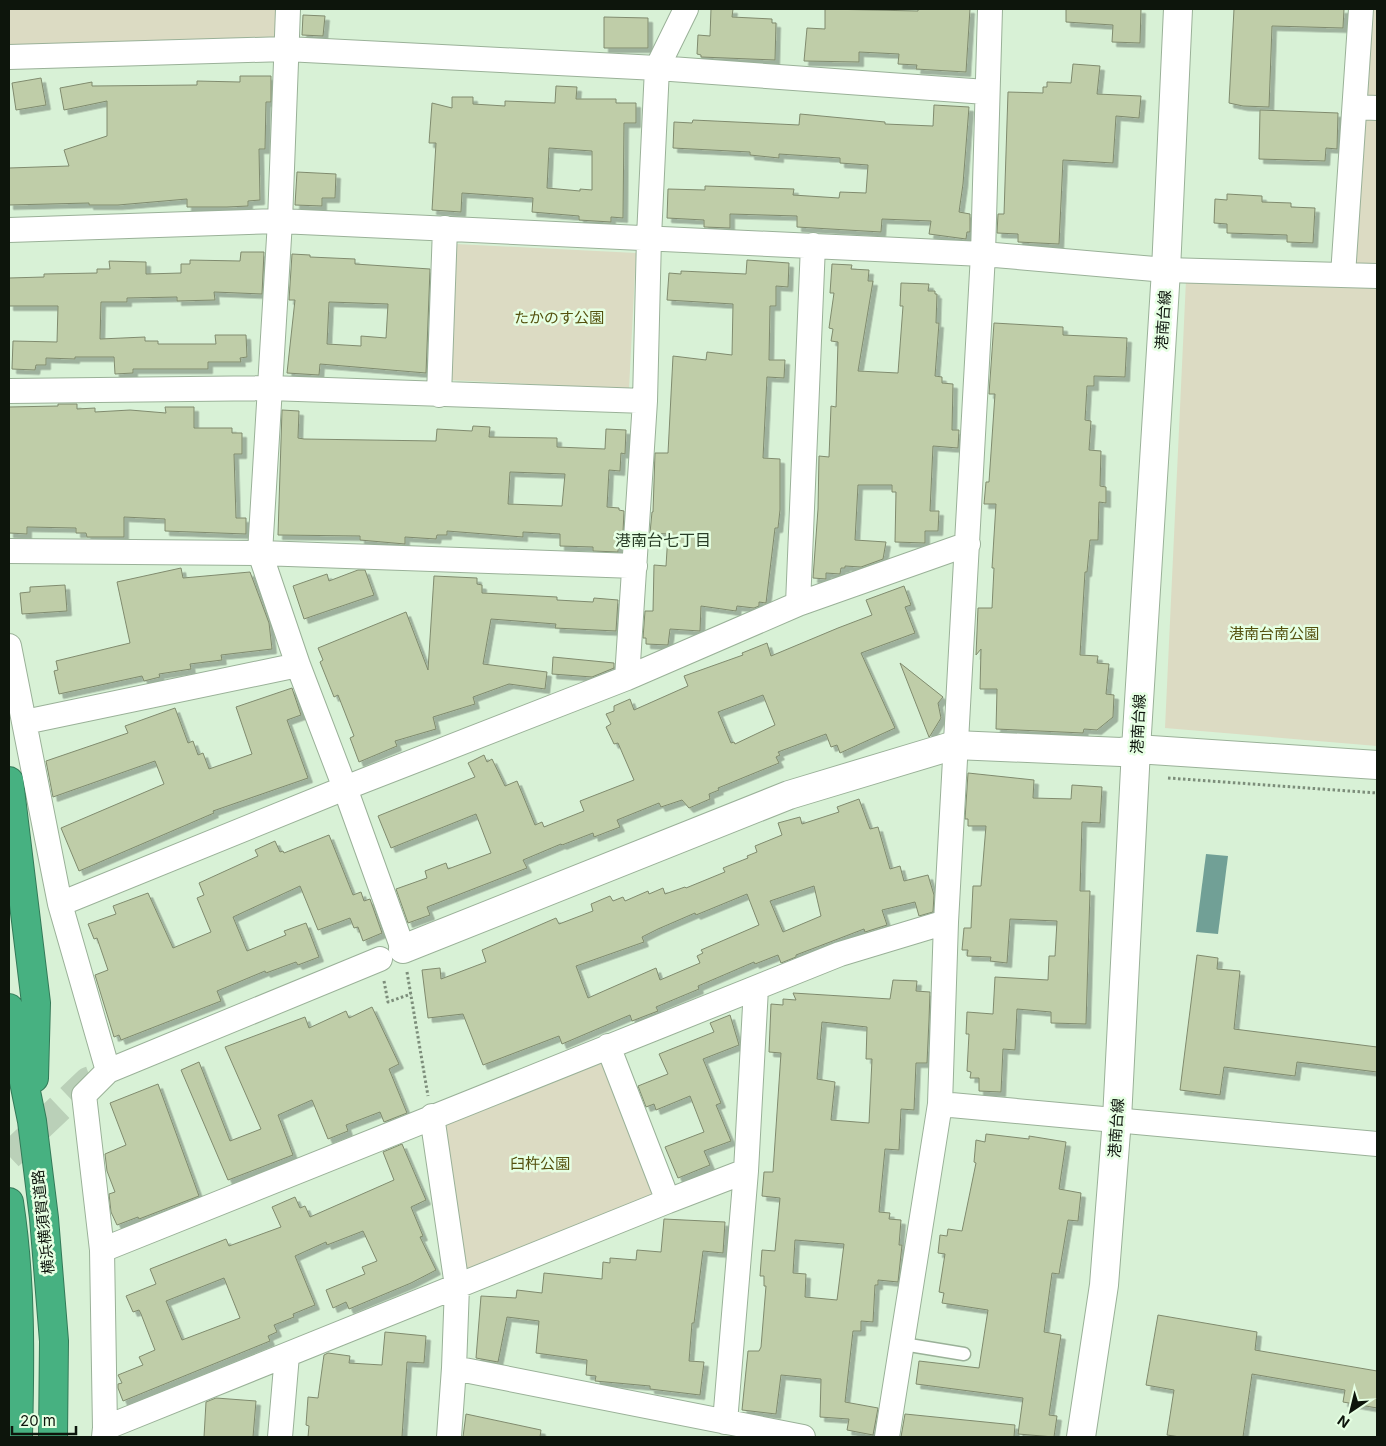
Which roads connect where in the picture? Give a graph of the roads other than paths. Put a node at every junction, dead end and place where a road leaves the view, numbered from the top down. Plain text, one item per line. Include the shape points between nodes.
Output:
1 (288, 9) edge
2 (686, 9) edge
3 (990, 9) edge
4 (1178, 9) edge
5 (1361, 9) edge
6 (286, 49) junction
7 (9, 57) edge
8 (656, 68) junction
9 (986, 92) junction
10 (1366, 107) edge
11 (280, 221) junction
12 (445, 228) junction
13 (9, 230) edge
14 (649, 237) junction
15 (813, 246) junction
16 (984, 254) junction
17 (1166, 270) junction
18 (1343, 276) junction
19 (1377, 276) edge
20 (269, 388) junction
21 (9, 391) edge
22 (439, 394) junction
23 (645, 401) junction
24 (968, 544) junction
25 (9, 551) edge
26 (260, 553) junction
27 (635, 566) junction
28 (798, 604) junction
29 (9, 646) edge
30 (298, 665) junction
31 (628, 678) junction
32 (24, 722) junction
33 (956, 745) junction
34 (1136, 749) junction
35 (1377, 764) edge
36 (9, 781) edge
37 (346, 788) junction
38 (60, 904) junction
39 (946, 922) junction
40 (391, 954) junction
41 (756, 988) junction
42 (9, 1008) edge
43 (608, 1046) junction
44 (108, 1071) junction
45 (940, 1104) junction
46 (432, 1116) junction
47 (1117, 1119) junction
48 (32, 1121) junction
49 (1377, 1144) edge
50 (746, 1171) junction
51 (668, 1200) junction
52 (9, 1202) edge
53 (102, 1250) junction
54 (457, 1286) junction
55 (903, 1344) junction
56 (964, 1354) dead end
57 (287, 1355) junction
58 (454, 1368) junction
59 (725, 1422) junction
60 (105, 1433) edge
61 (18, 1437) edge
62 (53, 1437) edge
63 (280, 1437) edge
64 (449, 1437) edge
65 (803, 1437) edge
66 (887, 1437) edge
67 (1081, 1437) edge

1 - 6 street
2 - 8 street
3 - 9 street
4 - 17 street, 港南台線
5 - 10 street
6 - 7 street
6 - 8 street
6 - 11 street
8 - 9 street
8 - 14 street
9 - 16 street
10 - 18 street
11 - 12 street
11 - 13 street
11 - 20 street
12 - 14 street
12 - 22 street
14 - 15 street
14 - 23 street
15 - 16 street
15 - 28 street
16 - 17 street
16 - 24 street
17 - 18 street
17 - 34 street, 港南台線
18 - 19 street
20 - 21 street
20 - 22 street
20 - 26 street
22 - 23 street
23 - 27 street
24 - 28 street
24 - 33 street
25 - 26 street
26 - 27 street
26 - 30 street
27 - 31 street
28 - 31 street
29 - 32 street
30 - 32 street
30 - 37 street
31 - 37 street
32 - 38 street
33 - 34 street via 1121,752
33 - 39 street
33 - 40 street via 789,795
34 - 35 street
34 - 47 street, 港南台線
36 - 48 highway via 36,1003
37 - 38 street
37 - 40 street
38 - 44 street
39 - 41 street via 840,954
39 - 45 street
40 - 44 street
41 - 43 street
41 - 50 street
42 - 48 highway, 横浜横須賀道路
43 - 46 street
43 - 51 street
44 - 53 street via 84,1095
45 - 47 street
45 - 55 street
46 - 53 street
46 - 54 street
47 - 49 street
47 - 67 street, 港南台線 via 1104,1285
48 - 62 highway, 横浜横須賀道路 via 54,1341
50 - 51 street
50 - 59 street
51 - 54 street
52 - 61 highway, 横浜横須賀道路 via 20,1334
53 - 60 street
54 - 57 street
54 - 58 street
55 - 56 lane
55 - 66 street
57 - 60 street
57 - 63 street
58 - 59 street
58 - 64 street
59 - 65 street

